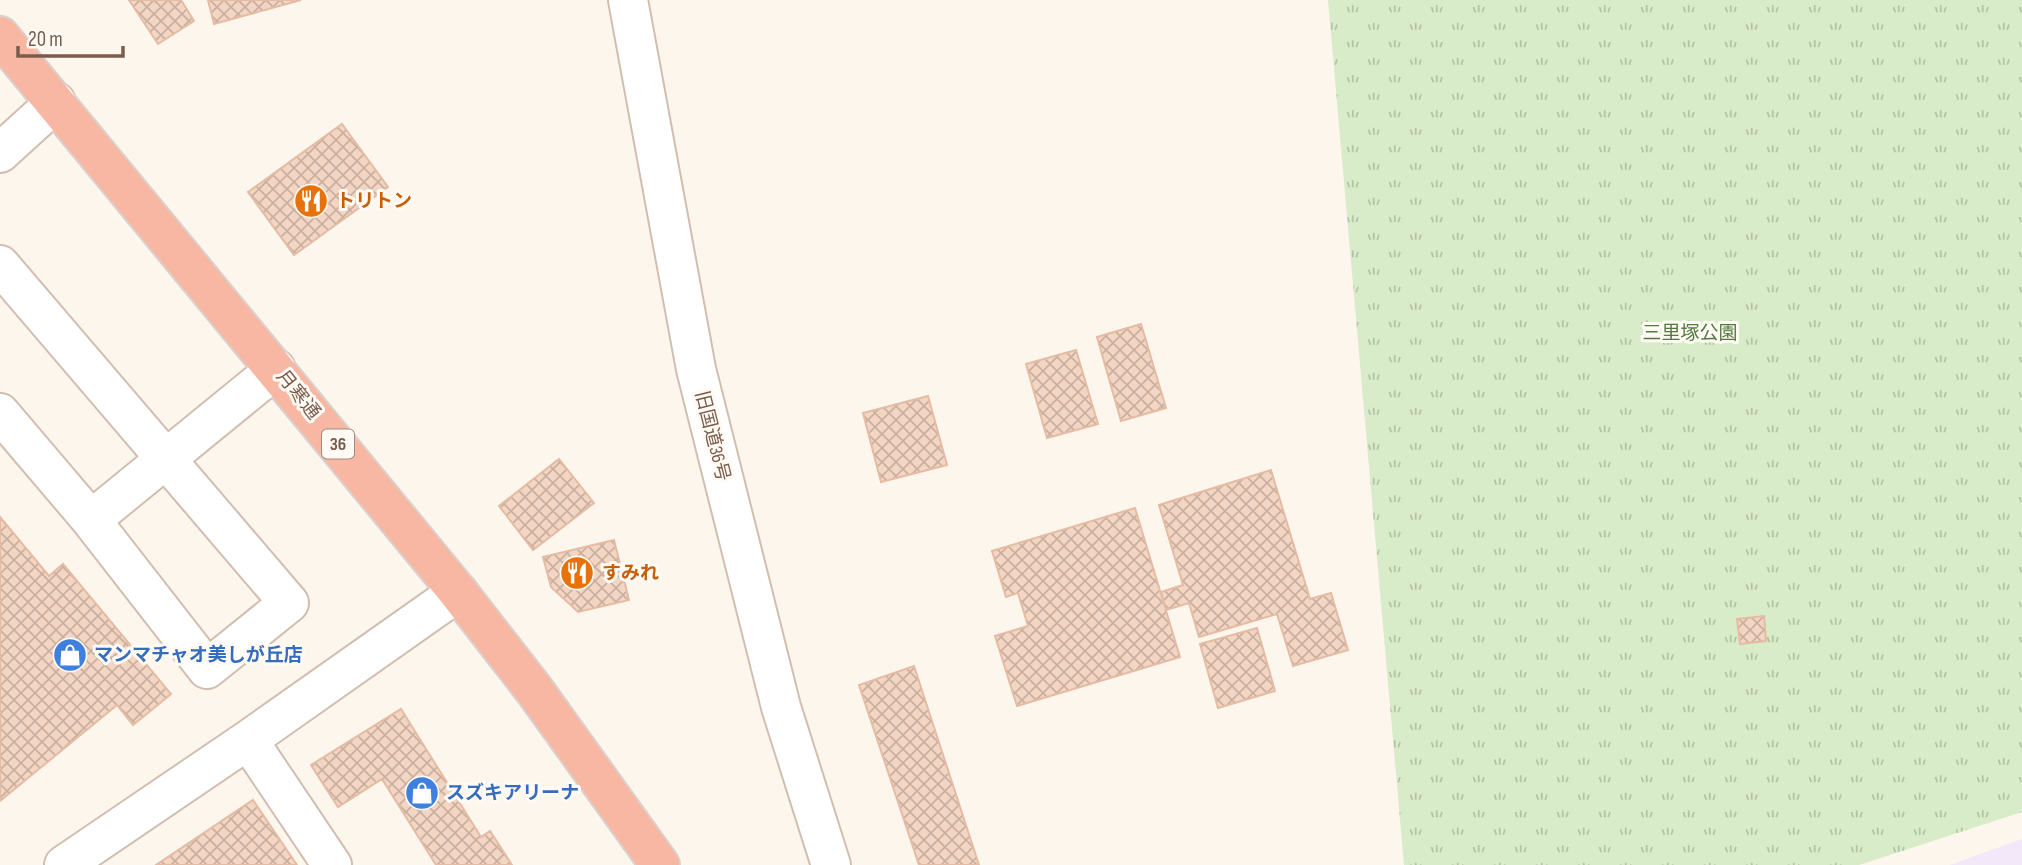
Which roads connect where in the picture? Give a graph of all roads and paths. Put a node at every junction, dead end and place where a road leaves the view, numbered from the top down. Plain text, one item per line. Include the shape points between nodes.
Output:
1 (628, 0) edge
2 (0, 36) edge
3 (56, 102) junction
4 (0, 153) edge
5 (0, 265) edge
6 (276, 369) junction
7 (0, 413) edge
8 (165, 458) junction
9 (92, 520) junction
10 (458, 592) junction
11 (248, 740) junction
12 (64, 865) edge
13 (332, 865) edge
14 (660, 865) edge
15 (831, 865) edge

1 - 15 street, 旧国道36号 via 696,369 781,707
2 - 3 highway, 月寒通 / 36
3 - 4 street
3 - 6 highway, 月寒通 / 36
5 - 8 street
6 - 8 street
6 - 10 highway, 月寒通 / 36
7 - 9 street
8 - 9 street
8 - 9 street via 289,603 207,669
10 - 11 street
10 - 14 highway, 月寒通 / 36
11 - 12 street
11 - 13 street

